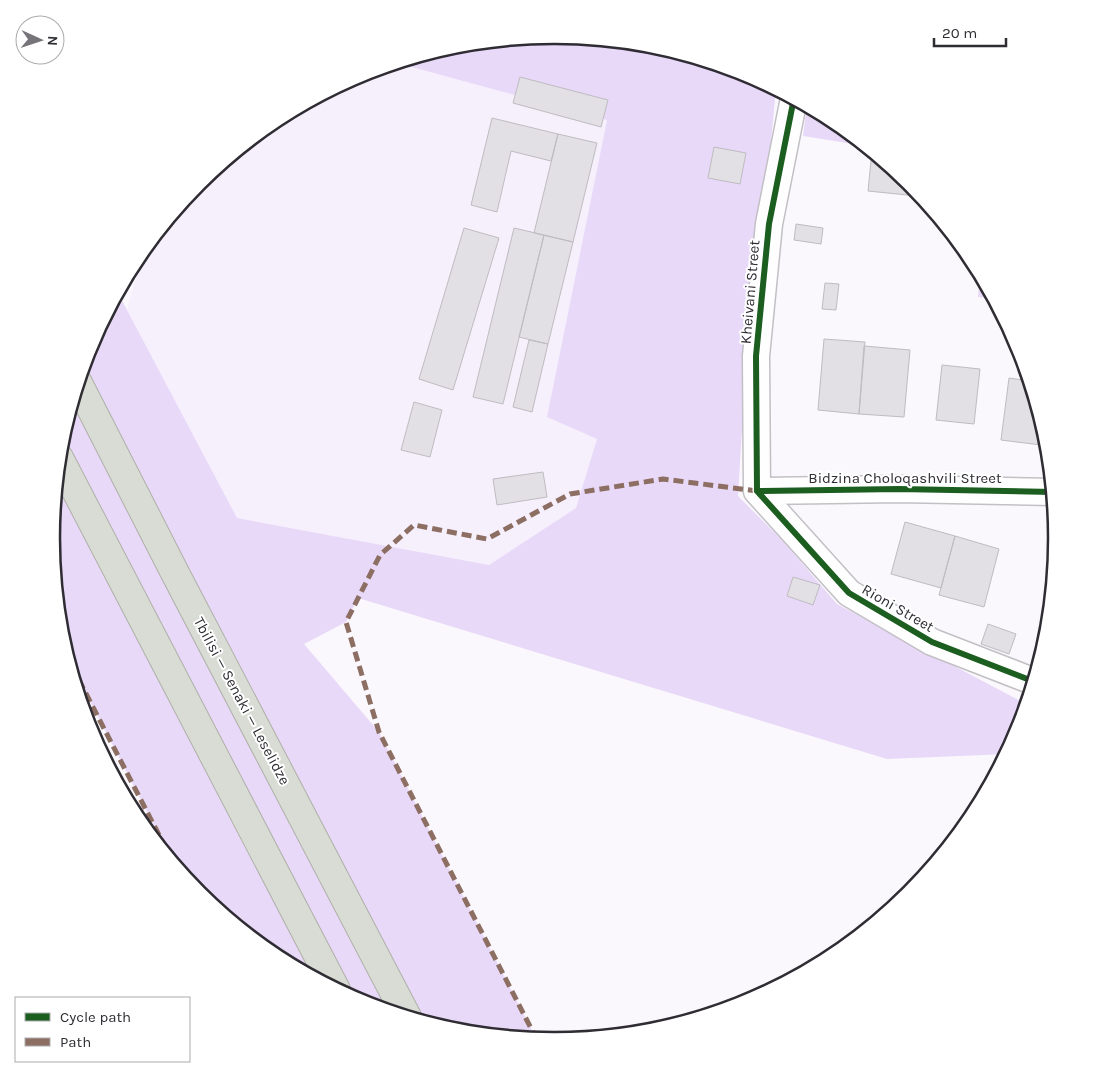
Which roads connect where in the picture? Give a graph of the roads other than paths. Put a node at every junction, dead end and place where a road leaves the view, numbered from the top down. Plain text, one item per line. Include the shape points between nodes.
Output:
1 (793, 105) edge
2 (82, 392) edge
3 (65, 469) edge
4 (757, 491) junction
5 (1047, 492) edge
6 (1028, 679) edge
7 (330, 979) edge
8 (402, 1009) edge

1 - 4 street, Kheivani Street via 768,224 756,356
2 - 8 highway, Tbilisi — Senaki — Leselidze
3 - 7 highway
4 - 5 street, Bidzina Choloqashvili Street
4 - 6 street, Rioni Street via 849,593 932,642

